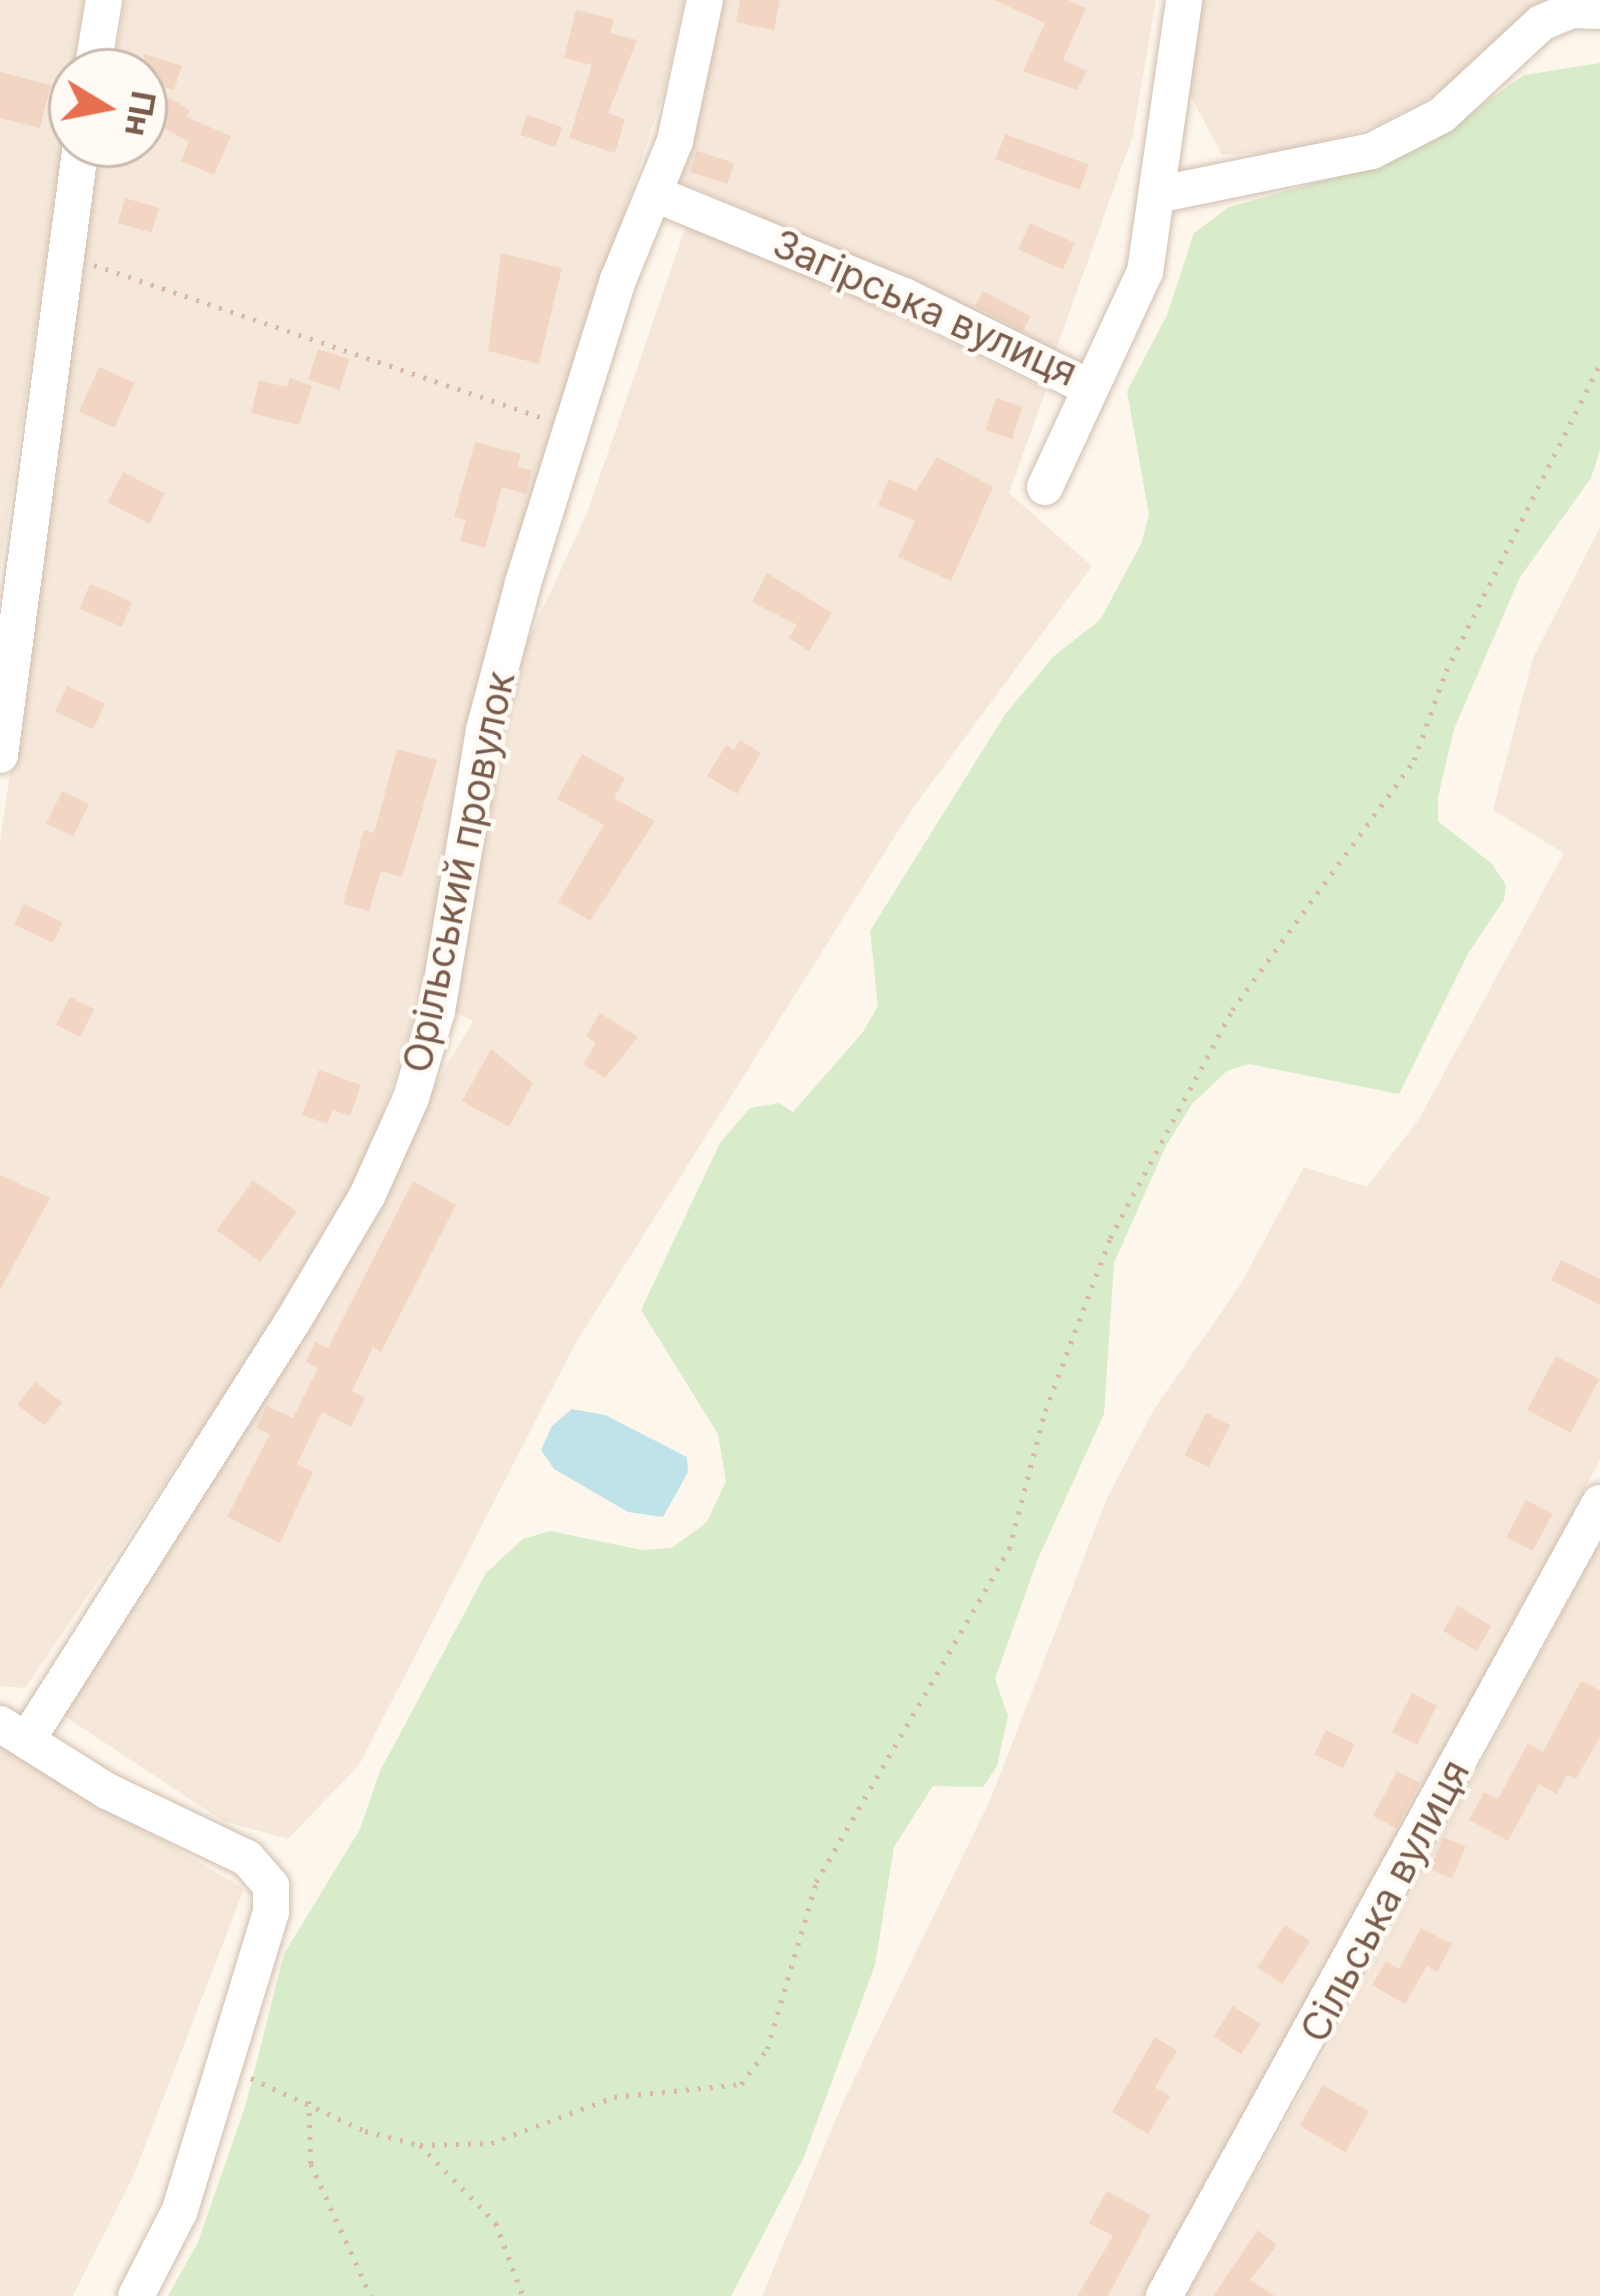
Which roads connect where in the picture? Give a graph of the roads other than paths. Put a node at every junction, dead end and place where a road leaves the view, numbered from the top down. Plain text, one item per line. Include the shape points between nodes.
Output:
1 (104, 0) edge
2 (704, 0) edge
3 (1184, 0) edge
4 (1600, 11) edge
5 (96, 48) edge
6 (78, 168) edge
7 (656, 194) junction
8 (1156, 195) junction
9 (1088, 387) junction
10 (1045, 488) dead end
11 (0, 755) edge
12 (1600, 1503) edge
13 (13, 1732) edge
14 (136, 2296) edge
15 (1164, 2296) edge

1 - 5 street
2 - 7 street, Орільський провулок
3 - 8 street, Загірська вулиця
4 - 8 street via 1571,10 1541,23 1442,115 1372,152
6 - 11 street
7 - 9 street, Загірська вулиця via 904,296
7 - 13 street, Орільський провулок via 570,427 484,730 436,1011 411,1098 304,1303
8 - 9 street, Загірська вулиця via 1145,272
9 - 10 street
12 - 15 street, Сільська вулиця
13 - 14 street via 107,1791 247,1858 271,1886 271,1912 179,2212

